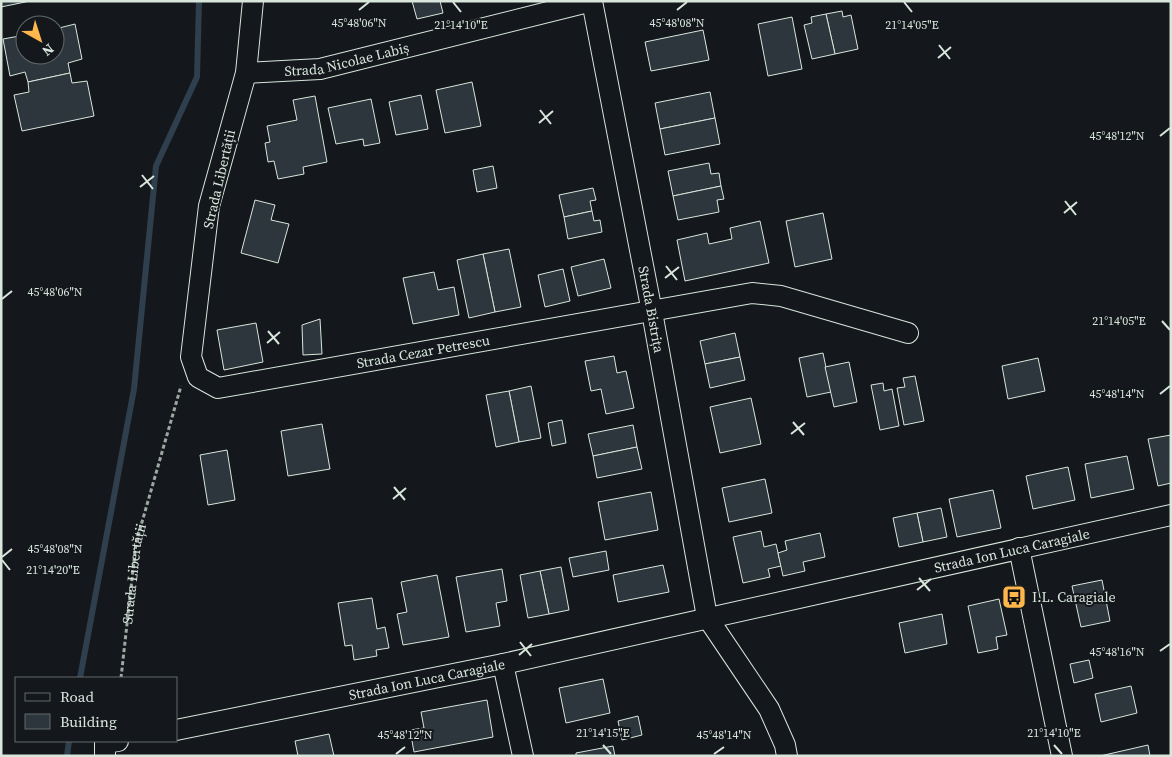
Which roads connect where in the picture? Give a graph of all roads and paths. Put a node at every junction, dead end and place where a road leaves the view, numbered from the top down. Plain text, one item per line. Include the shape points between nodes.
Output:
1 (253, 1) edge
2 (592, 1) edge
3 (246, 73) junction
4 (652, 312) junction
5 (908, 333) dead end
6 (191, 357) junction
7 (198, 377) joint
8 (1171, 515) edge
9 (1019, 548) junction
10 (707, 617) junction
11 (503, 664) junction
12 (121, 677) edge
13 (178, 730) edge
14 (522, 756) edge
15 (788, 756) edge
16 (1062, 756) edge

1 - 3 street, Strada Libertății
2 - 3 street, Strada Nicolae Labiș via 320,69
2 - 4 street, Strada Bistrița
3 - 6 street, Strada Libertății via 209,206
4 - 5 street, Strada Cezar Petrescu via 752,293 781,296
4 - 7 street, Strada Cezar Petrescu via 218,388
4 - 10 street, Strada Bistrița
6 - 7 street, Strada Libertății
6 - 12 path, Strada Libertății via 136,543
8 - 9 street, Strada Ion Luca Caragiale
9 - 10 street, Strada Ion Luca Caragiale
9 - 16 street
10 - 11 street, Strada Ion Luca Caragiale
10 - 15 street via 769,709
11 - 13 street, Strada Ion Luca Caragiale
11 - 14 street

